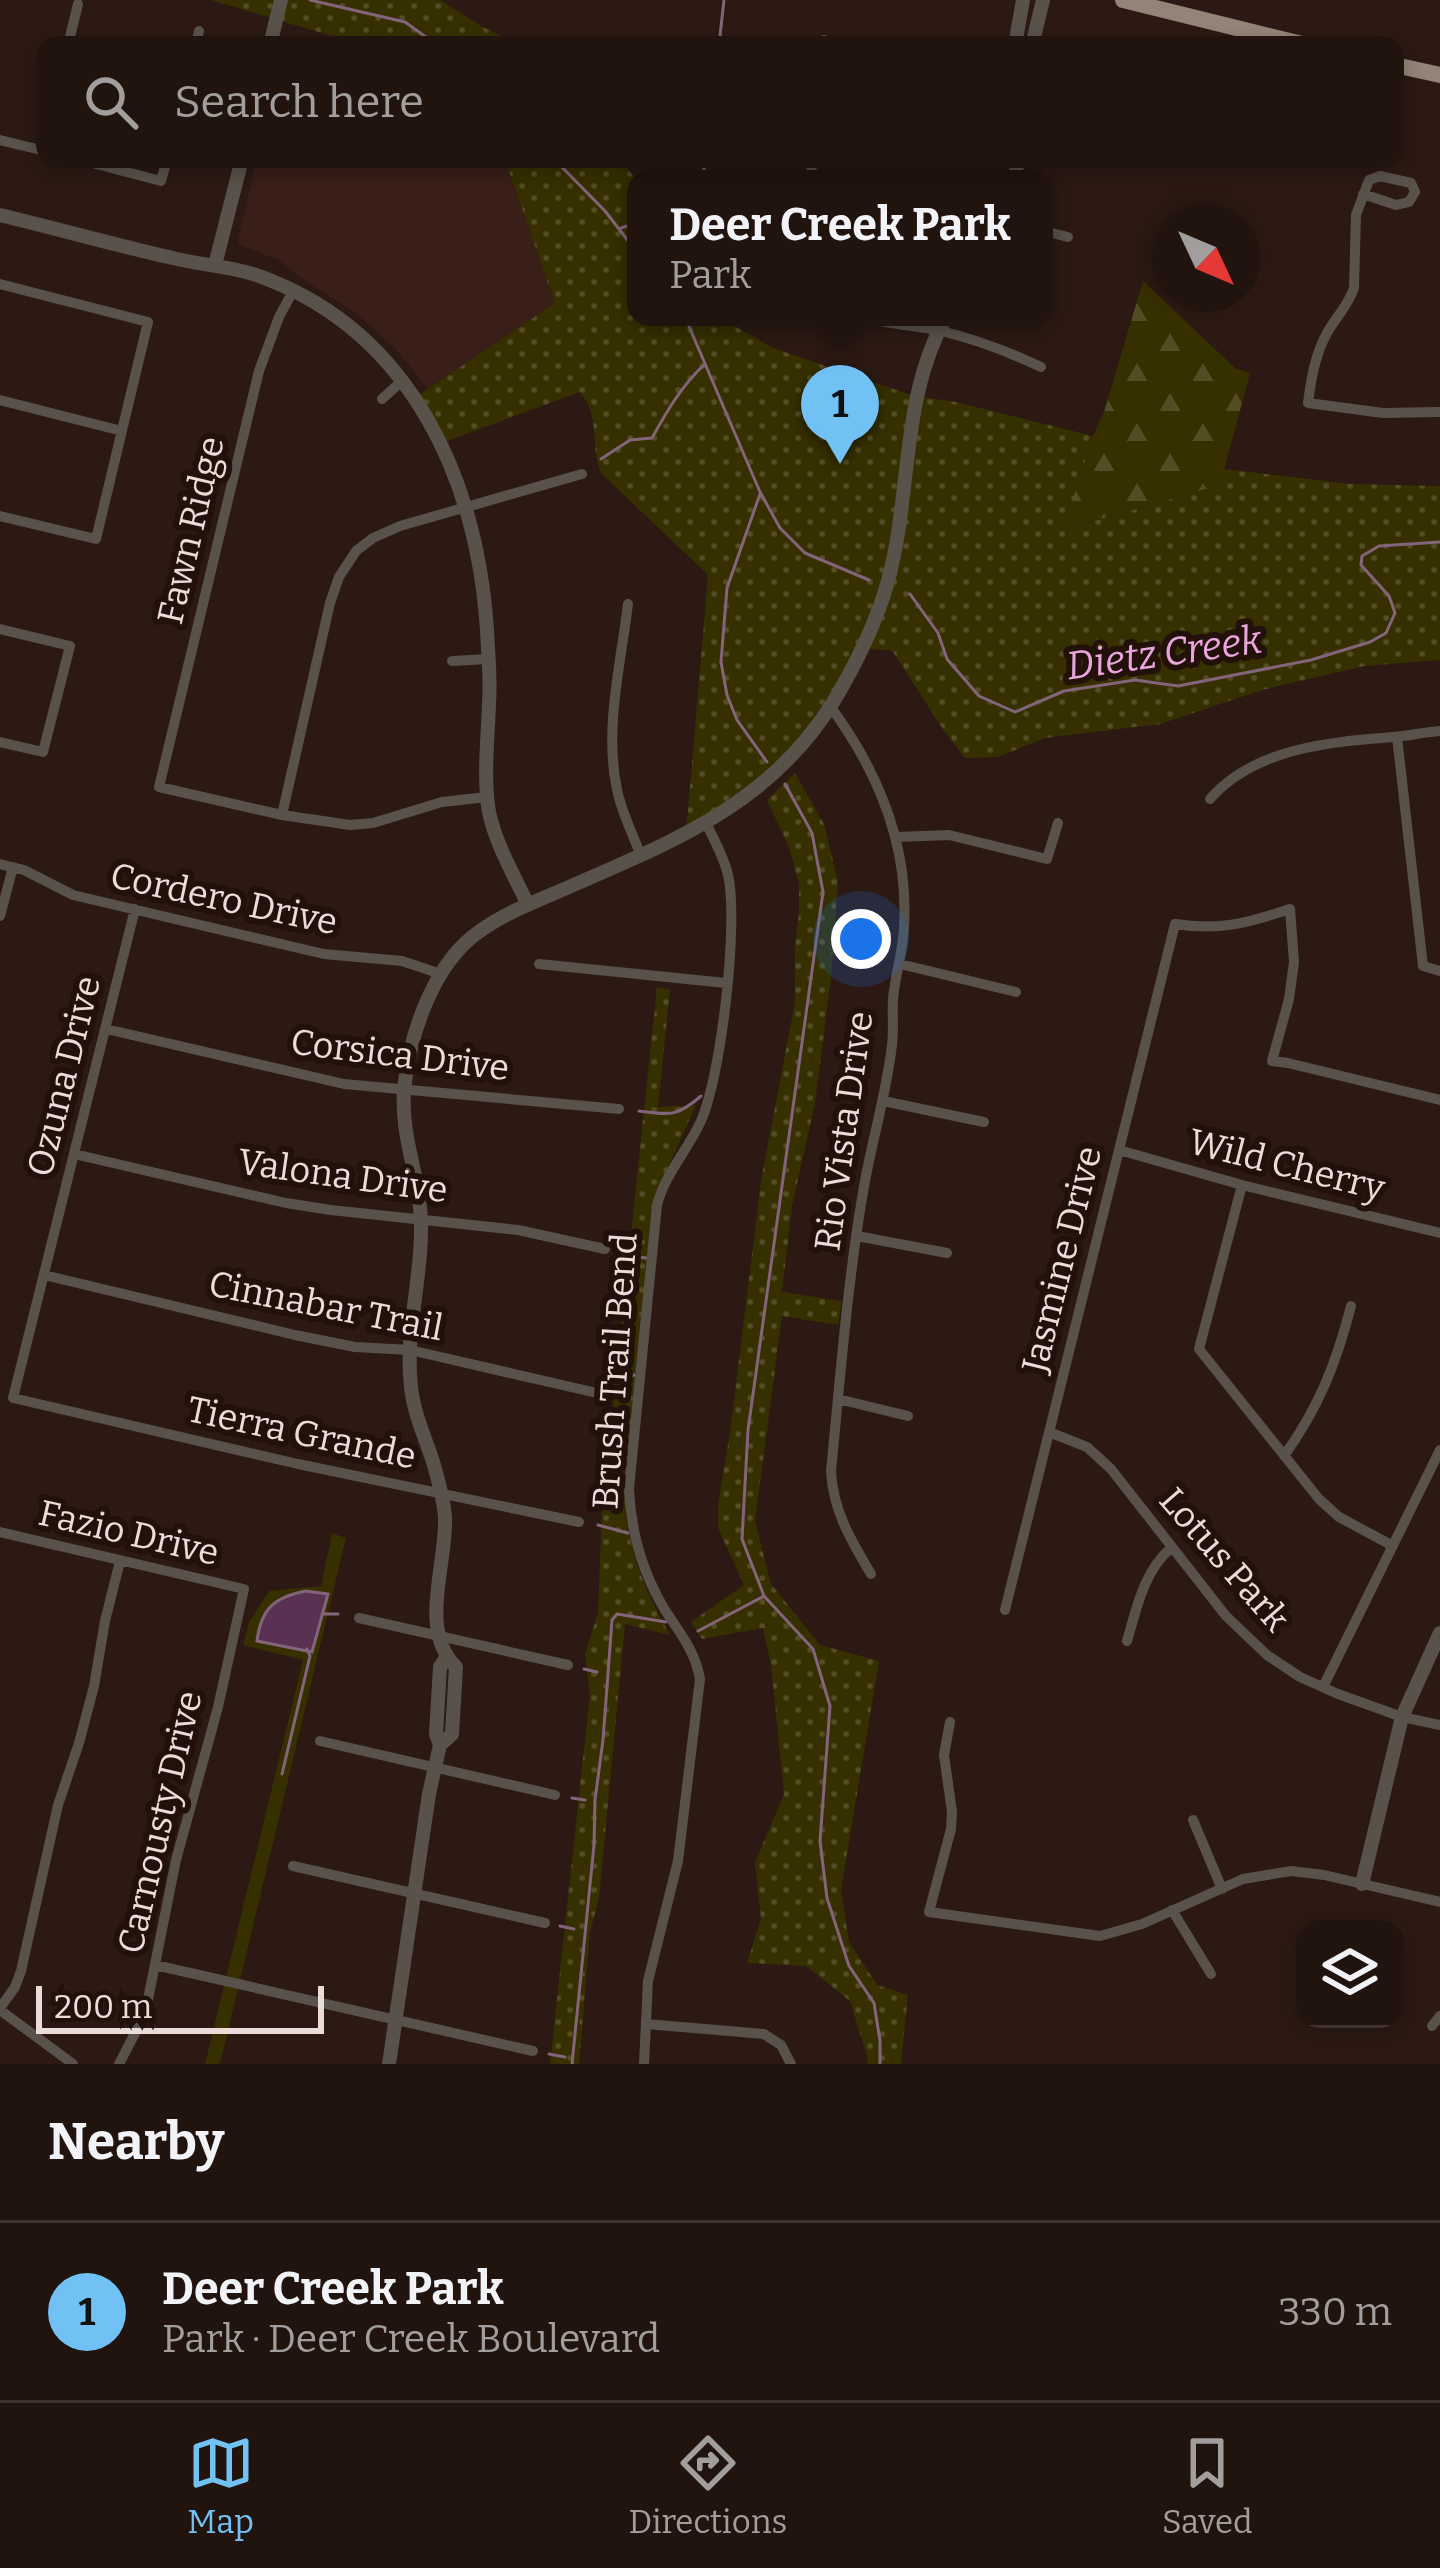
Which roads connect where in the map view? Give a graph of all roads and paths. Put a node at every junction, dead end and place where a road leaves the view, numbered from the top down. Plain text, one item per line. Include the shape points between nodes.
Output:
1 (1023, 0) edge
2 (1043, 0) edge
3 (1123, 0) edge
4 (78, 4) dead end
5 (280, 4) edge
6 (200, 31) dead end
7 (70, 36) edge
8 (199, 36) edge
9 (272, 36) edge
10 (1017, 36) edge
11 (1035, 36) edge
12 (1269, 36) edge
13 (1404, 67) edge
14 (1440, 75) edge
15 (0, 140) edge
16 (36, 146) edge
17 (111, 168) edge
18 (165, 168) edge
19 (240, 168) edge
20 (1363, 194) dead end
21 (0, 214) edge
22 (1053, 233) edge
23 (1068, 237) dead end
24 (214, 265) junction
25 (0, 284) edge
26 (293, 291) junction
27 (941, 326) edge
28 (947, 326) edge
29 (1041, 367) dead end
30 (403, 380) junction
31 (382, 399) dead end
32 (0, 400) edge
33 (1440, 412) edge
34 (122, 431) junction
35 (582, 474) dead end
36 (464, 507) junction
37 (0, 516) edge
38 (628, 604) dead end
39 (0, 628) edge
40 (488, 659) junction
41 (452, 662) dead end
42 (830, 706) junction
43 (1440, 730) edge
44 (1397, 737) junction
45 (0, 742) edge
46 (488, 796) junction
47 (1210, 799) dead end
48 (282, 815) junction
49 (706, 823) junction
50 (1058, 823) dead end
51 (896, 837) junction
52 (641, 856) junction
53 (6, 865) edge
54 (528, 905) junction
55 (135, 909) junction
56 (0, 916) edge
57 (539, 964) dead end
58 (900, 964) junction
59 (1440, 971) edge
60 (441, 974) junction
61 (726, 983) junction
62 (1016, 992) dead end
63 (106, 1029) junction
64 (404, 1089) junction
65 (1440, 1100) edge
66 (883, 1101) junction
67 (619, 1109) dead end
68 (984, 1122) dead end
69 (1119, 1150) junction
70 (74, 1154) junction
71 (1242, 1185) junction
72 (420, 1217) junction
73 (1440, 1233) edge
74 (857, 1236) junction
75 (605, 1249) dead end
76 (947, 1253) dead end
77 (44, 1275) junction
78 (1352, 1306) dead end
79 (410, 1350) junction
80 (597, 1393) dead end
81 (13, 1397) joint
82 (838, 1399) junction
83 (908, 1416) dead end
84 (1049, 1432) junction
85 (1440, 1450) edge
86 (1284, 1456) junction
87 (442, 1494) junction
88 (579, 1522) dead end
89 (0, 1532) edge
90 (1394, 1546) junction
91 (1172, 1548) junction
92 (120, 1561) junction
93 (871, 1574) dead end
94 (244, 1589) joint
95 (1005, 1610) dead end
96 (358, 1618) dead end
97 (1440, 1633) edge
98 (441, 1638) junction
99 (1127, 1641) dead end
100 (568, 1665) dead end
101 (1322, 1687) junction
102 (1402, 1717) junction
103 (950, 1722) dead end
104 (1440, 1725) edge
105 (320, 1741) dead end
106 (434, 1767) junction
107 (555, 1795) dead end
108 (1193, 1820) dead end
109 (293, 1866) dead end
110 (1362, 1884) junction
111 (1222, 1889) junction
112 (414, 1894) junction
113 (1440, 1902) edge
114 (1172, 1910) junction
115 (545, 1923) dead end
116 (155, 1965) junction
117 (1211, 1973) dead end
118 (0, 2009) edge
119 (395, 2020) junction
120 (646, 2024) junction
121 (533, 2051) dead end
122 (73, 2064) edge
123 (119, 2064) edge
124 (389, 2064) edge
125 (644, 2064) edge
126 (791, 2064) edge

1 - 10 street
2 - 11 street
3 - 12 main road
4 - 7 street
5 - 9 street
6 - 8 street
13 - 14 main road
15 - 16 street
17 - 18 street via 161,181
19 - 24 street
20 - 33 street via 1354,288 1321,347 1308,403
21 - 24 street
22 - 23 street
24 - 26 street
25 - 34 street via 148,322
26 - 30 street via 346,324
26 - 48 street, Fawn Ridge via 259,371 160,787
27 - 42 street via 914,396 887,583
28 - 29 street
30 - 31 street
30 - 36 street via 440,440
32 - 34 street
34 - 37 street via 96,539
35 - 36 street
36 - 40 street via 484,593
36 - 48 street via 386,532 345,565
38 - 52 street via 613,767
39 - 45 street via 70,646 43,752
40 - 41 street
40 - 46 street
42 - 49 street via 753,793
42 - 51 street, Rio Vista Drive via 870,767
43 - 44 street
44 - 47 street via 1263,761
44 - 59 street via 1423,966
46 - 48 street via 373,823
46 - 54 street via 495,833
49 - 52 street
49 - 61 street, Brush Trail Bend via 732,901
50 - 51 street via 1047,859 949,835
51 - 58 street, Rio Vista Drive
52 - 54 street
53 - 55 street, Cordero Drive via 73,895
53 - 56 street
54 - 60 street via 478,932
55 - 60 street, Cordero Drive
55 - 63 street, Ozuna Drive
57 - 61 street
58 - 62 street
58 - 66 street, Rio Vista Drive
60 - 64 street
61 - 120 street, Brush Trail Bend via 707,1102 657,1205 630,1475 645,1571 694,1653 700,1679 678,1862
63 - 64 street, Corsica Drive via 304,1076
63 - 70 street, Ozuna Drive
64 - 67 street, Corsica Drive
64 - 72 street
65 - 69 street, Jasmine Drive via 1271,1061 1294,962 1290,910 1234,926 1175,924
66 - 68 street
66 - 74 street, Rio Vista Drive
69 - 71 street, Wild Cherry
69 - 84 street, Jasmine Drive
70 - 72 street, Valona Drive via 286,1203
70 - 77 street, Ozuna Drive
71 - 73 street, Wild Cherry
71 - 86 street via 1199,1349
72 - 75 street, Valona Drive
72 - 79 street
74 - 76 street
74 - 82 street, Rio Vista Drive
77 - 79 street, Cinnabar Trail via 295,1335
77 - 81 street, Ozuna Drive
78 - 86 street via 1326,1387
79 - 80 street, Cinnabar Trail
79 - 87 street via 415,1410
81 - 87 street, Tierra Grande
82 - 83 street
82 - 93 street, Rio Vista Drive via 832,1493
84 - 91 street, Lotus Park via 1094,1452
84 - 95 street, Jasmine Drive
85 - 90 street
86 - 90 street via 1339,1517
87 - 88 street, Tierra Grande
87 - 98 street
89 - 92 street, Fazio Drive
90 - 101 street
91 - 99 street via 1147,1580
91 - 101 street, Lotus Park via 1241,1634
92 - 94 street, Fazio Drive
92 - 118 street via 25,1957
94 - 116 street, Carnousty Drive
96 - 98 street
97 - 102 street
98 - 100 street
98 - 106 street via 446,1658
101 - 102 street, Lotus Park
102 - 104 street, Lotus Park
102 - 110 street
103 - 114 street via 944,1755 951,1829 929,1912 1100,1936
105 - 106 street
106 - 107 street
106 - 112 street
108 - 111 street
109 - 112 street
110 - 111 street via 1292,1871
110 - 113 street
111 - 114 street
112 - 115 street
112 - 119 street
114 - 117 street
116 - 119 street
116 - 123 street, Carnousty Drive via 145,2014
118 - 122 street
119 - 121 street
119 - 124 street
120 - 125 street, Brush Trail Bend
120 - 126 street via 764,2034

